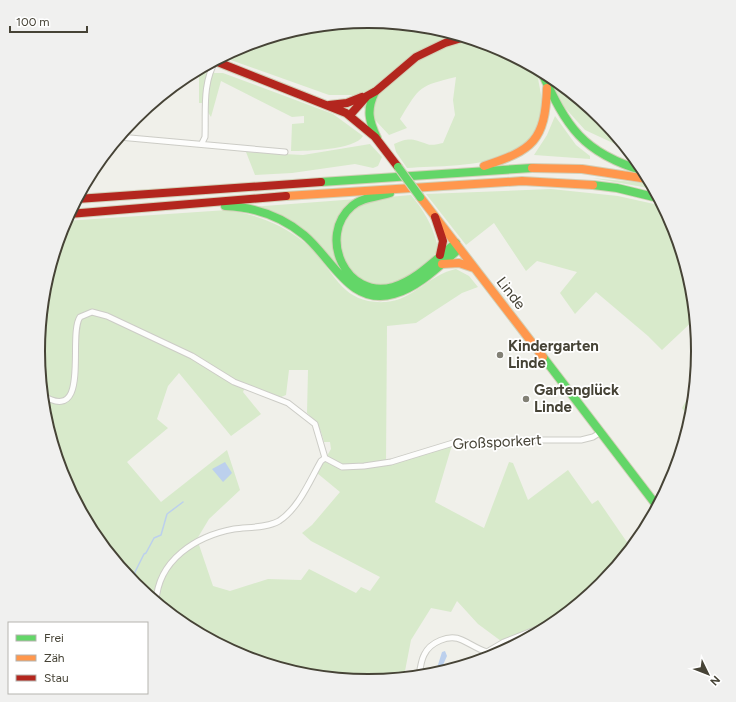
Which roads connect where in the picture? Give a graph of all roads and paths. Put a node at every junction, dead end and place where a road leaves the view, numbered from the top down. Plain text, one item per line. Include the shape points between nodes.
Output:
1 (455, 40) edge
2 (222, 63) edge
3 (211, 69) edge
4 (545, 81) edge
5 (547, 86) junction
6 (369, 98) junction
7 (332, 106) junction
8 (352, 117) junction
9 (125, 138) edge
10 (378, 138) junction
11 (202, 143) junction
12 (285, 152) dead end
13 (634, 168) edge
14 (467, 171) junction
15 (640, 177) edge
16 (402, 188) junction
17 (652, 196) edge
18 (83, 199) edge
19 (194, 204) junction
20 (76, 213) edge
21 (435, 217) junction
22 (458, 246) junction
23 (440, 255) junction
24 (439, 265) junction
25 (474, 268) junction
26 (49, 398) edge
27 (601, 432) junction
28 (325, 458) junction
29 (654, 502) edge
30 (156, 595) edge
31 (522, 635) edge
32 (492, 649) edge
33 (485, 652) edge
34 (421, 669) edge

1 - 6 main road via 416,58
2 - 7 main road, Linde
3 - 11 street via 207,83 205,137
4 - 5 main road
5 - 13 main road via 562,116 584,142 613,161
5 - 14 main road via 543,125 528,148 504,161
6 - 7 main road
6 - 8 main road
6 - 10 main road via 368,118
7 - 8 main road, Linde
8 - 10 main road, Linde
9 - 11 street
10 - 21 main road, Linde, bridge
11 - 12 street
14 - 15 main road via 559,168
14 - 18 main road
16 - 17 main road via 522,181 554,182 617,188
16 - 19 main road
16 - 23 main road via 360,201 346,212 339,227 337,243 338,256 344,271 353,281 365,287 387,288 407,279
19 - 20 main road
19 - 24 main road via 249,208 282,220 313,242 349,286 370,295 386,295 402,290
21 - 22 main road, Linde
21 - 23 main road via 443,241
22 - 23 main road
22 - 24 main road
22 - 25 main road, Linde
24 - 25 main road via 454,261
25 - 27 main road, Linde
26 - 28 street via 58,402 66,400 71,394 75,379 76,326 80,317 92,312 107,316 192,356 234,382 288,403 315,424
27 - 28 street, Großsporkert via 581,440 536,440 504,444 453,443 391,462 364,466 342,467
27 - 29 main road, Linde
28 - 30 street via 305,492 278,521 225,531 191,544 168,566 157,586
31 - 32 street
33 - 34 street via 456,638 440,641 428,648

